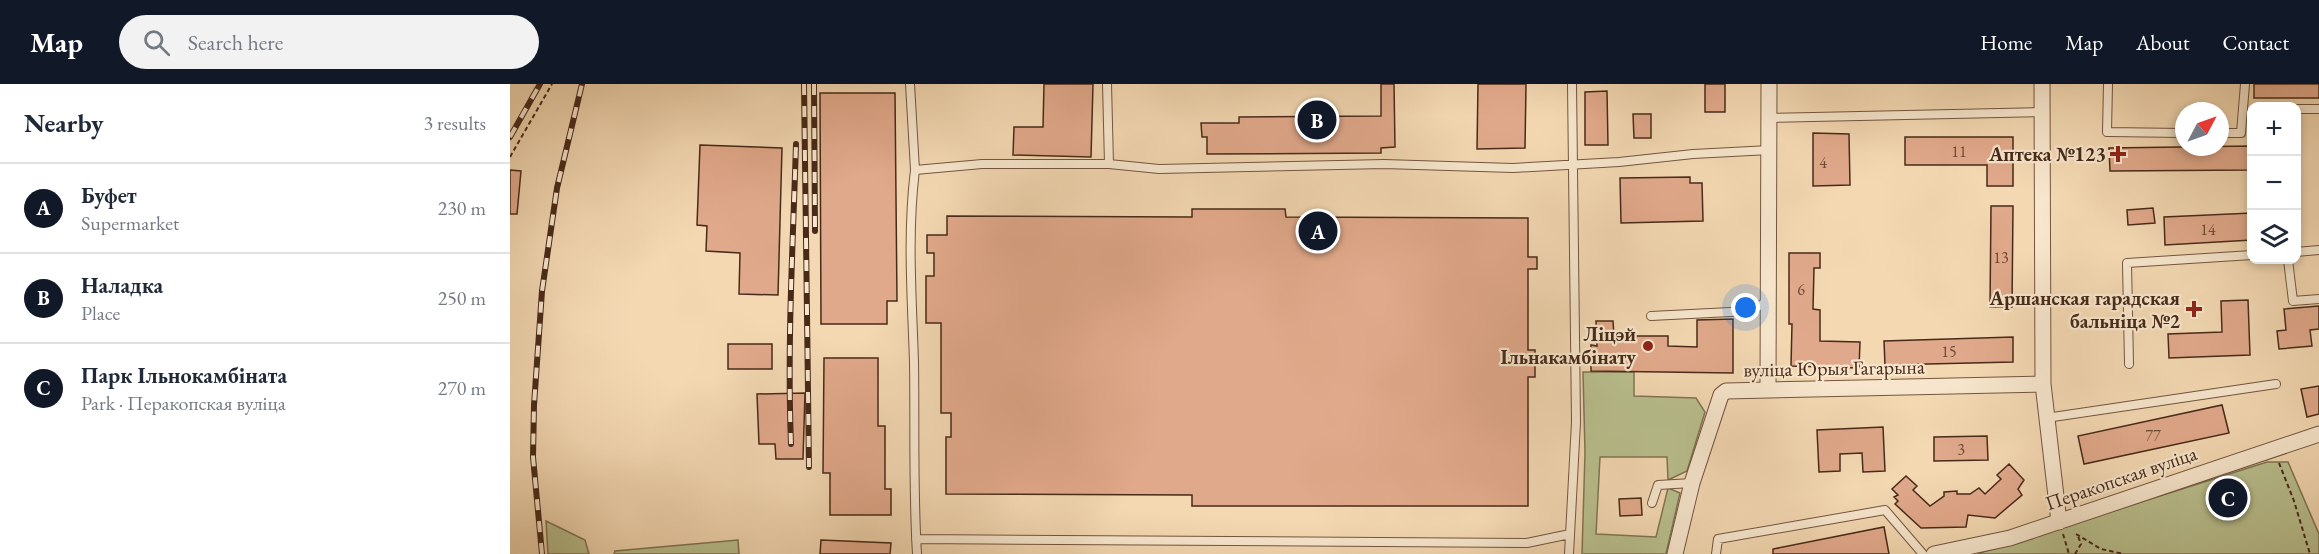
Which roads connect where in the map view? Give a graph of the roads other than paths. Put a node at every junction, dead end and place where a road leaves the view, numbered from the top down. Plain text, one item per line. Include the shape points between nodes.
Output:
1 (910, 84) edge
2 (1107, 84) edge
3 (1572, 84) edge
4 (1769, 84) edge
5 (2042, 84) edge
6 (2108, 84) edge
7 (2245, 84) edge
8 (2247, 109) edge
9 (2301, 109) edge
10 (2319, 109) edge
11 (2041, 111) junction
12 (1770, 118) junction
13 (2175, 133) edge
14 (2229, 133) edge
15 (1770, 150) junction
16 (1109, 164) junction
17 (1572, 165) junction
18 (915, 170) junction
19 (2319, 250) edge
20 (2301, 252) edge
21 (2247, 255) edge
22 (2288, 264) edge
23 (2319, 299) edge
24 (1768, 301) junction
25 (1651, 316) dead end
26 (2129, 364) dead end
27 (2043, 384) junction
28 (2276, 384) dead end
29 (1768, 390) junction
30 (2046, 418) junction
31 (2319, 434) edge
32 (1692, 483) junction
33 (1652, 503) dead end
34 (2059, 522) junction
35 (1570, 534) junction
36 (916, 539) junction
37 (917, 554) edge
38 (1569, 554) edge
39 (1676, 554) edge
40 (1716, 554) edge
41 (1923, 554) edge
42 (1934, 554) edge

1 - 18 lane
2 - 16 lane
3 - 17 lane
4 - 12 street
5 - 11 street
6 - 13 lane via 2107,132
7 - 8 lane
8 - 14 lane via 2241,133
9 - 10 lane
11 - 12 lane
11 - 27 street
12 - 15 street
15 - 17 lane
15 - 24 street
16 - 17 lane via 1159,169
16 - 18 lane via 982,164
17 - 35 lane via 1576,422
18 - 36 lane via 910,209
19 - 20 lane
21 - 26 lane via 2127,263
22 - 23 lane via 2293,300
24 - 25 lane via 1750,311
24 - 29 street
27 - 29 street, вуліца Юрыя Гагарына
27 - 30 street
28 - 30 lane
29 - 32 street, вуліца Юрыя Гагарына via 1726,391 1720,395
30 - 34 street
31 - 34 street, Перакопская вуліца
32 - 33 lane via 1658,485
32 - 39 street, вуліца Юрыя Гагарына
34 - 42 street, Перакопская вуліца via 1986,544
35 - 36 lane via 1527,543
35 - 38 lane
36 - 37 lane
40 - 41 lane via 1718,539 1885,510

